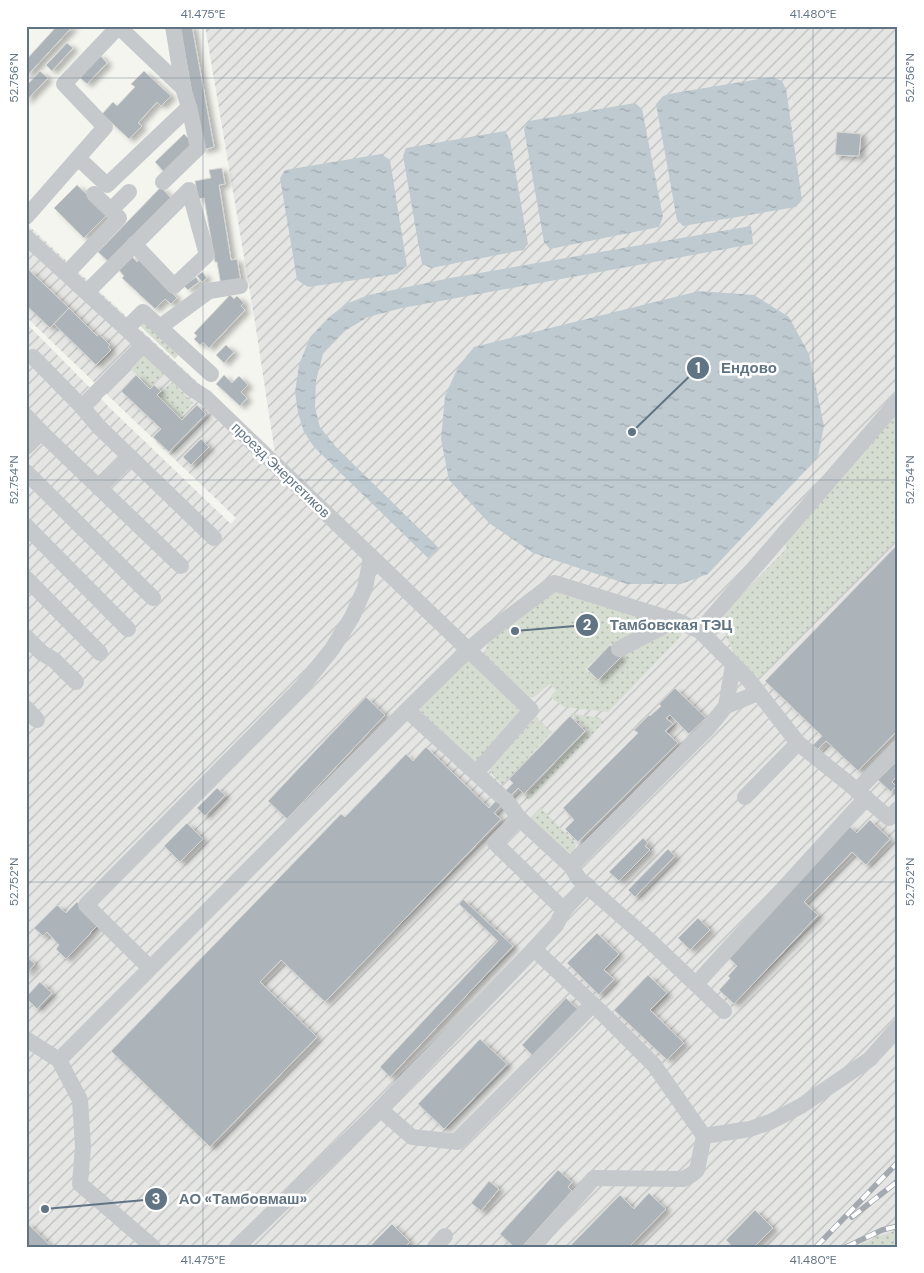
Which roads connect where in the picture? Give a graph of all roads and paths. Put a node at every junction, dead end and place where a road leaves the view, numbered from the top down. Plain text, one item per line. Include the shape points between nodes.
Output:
1 (173, 26) edge
2 (119, 27) edge
3 (183, 88) junction
4 (189, 107) junction
5 (78, 158) junction
6 (164, 182) dead end
7 (129, 192) dead end
8 (94, 194) dead end
9 (111, 210) junction
10 (26, 218) edge
11 (26, 236) edge
12 (134, 244) junction
13 (66, 273) junction
14 (240, 286) dead end
15 (87, 292) junction
16 (160, 327) junction
17 (127, 328) junction
18 (144, 344) junction
19 (33, 358) dead end
20 (211, 374) dead end
21 (897, 402) edge
22 (82, 406) junction
23 (26, 416) edge
24 (41, 432) junction
25 (26, 447) edge
26 (130, 457) junction
27 (26, 472) edge
28 (99, 488) junction
29 (26, 526) edge
30 (214, 538) dead end
31 (371, 557) junction
32 (181, 566) dead end
33 (26, 578) edge
34 (153, 598) dead end
35 (674, 620) junction
36 (128, 629) dead end
37 (700, 631) junction
38 (26, 637) edge
39 (619, 649) dead end
40 (468, 650) junction
41 (100, 653) dead end
42 (733, 665) junction
43 (76, 682) dead end
44 (758, 693) junction
45 (726, 706) junction
46 (407, 710) junction
47 (798, 743) junction
48 (898, 748) edge
49 (476, 773) junction
50 (862, 794) junction
51 (745, 797) dead end
52 (898, 808) edge
53 (518, 818) junction
54 (571, 866) junction
55 (586, 885) junction
56 (564, 910) junction
57 (534, 949) junction
58 (150, 968) junction
59 (696, 984) junction
60 (592, 1004) junction
61 (724, 1011) dead end
62 (898, 1027) edge
63 (26, 1039) edge
64 (59, 1060) junction
65 (380, 1109) junction
66 (704, 1136) junction
67 (153, 1247) edge
68 (237, 1247) edge
69 (533, 1247) edge

1 - 3 street
2 - 3 street
2 - 5 street via 64,84 105,127
3 - 4 street
4 - 5 street via 107,185
4 - 6 street via 198,148
5 - 10 street
7 - 9 street
8 - 9 street
9 - 13 street via 119,218
11 - 13 street, проезд Энергетиков
12 - 12 street via 148,231 188,190 207,255 174,286
12 - 15 street
13 - 15 street, проезд Энергетиков
14 - 16 street via 209,291
15 - 17 street, проезд Энергетиков
16 - 17 street via 143,312
16 - 20 street
17 - 18 street, проезд Энергетиков
18 - 22 street
18 - 31 street, проезд Энергетиков via 205,397
19 - 22 street
21 - 37 street
22 - 26 street
23 - 24 street
24 - 25 street
24 - 28 street
26 - 28 street
26 - 30 street
27 - 34 street
28 - 32 street
29 - 36 street
31 - 40 street, проезд Энергетиков
31 - 58 street via 365,588 352,617 300,690 86,905
33 - 41 street
35 - 37 street
35 - 39 street
35 - 40 street via 554,583
37 - 42 street
38 - 43 street
40 - 46 street
40 - 49 street, проезд Энергетиков via 531,710
42 - 44 street
42 - 45 street
44 - 45 street
44 - 47 street
45 - 54 street
46 - 49 street
46 - 58 street
47 - 50 street
47 - 51 street
48 - 50 street
49 - 53 street via 504,798
50 - 52 street via 889,818
50 - 59 street
53 - 54 street
53 - 56 street via 495,843
54 - 55 street
55 - 56 street
55 - 59 street
56 - 57 street via 556,925
57 - 60 street
57 - 65 street
58 - 64 street
59 - 61 street
60 - 65 street via 458,1142 412,1137
60 - 66 street via 654,1065
62 - 66 street via 870,1059 801,1106 750,1129
63 - 64 street
64 - 67 street via 80,1100 83,1147 80,1184
65 - 68 street
66 - 69 street via 697,1170 691,1175 683,1179 594,1178

